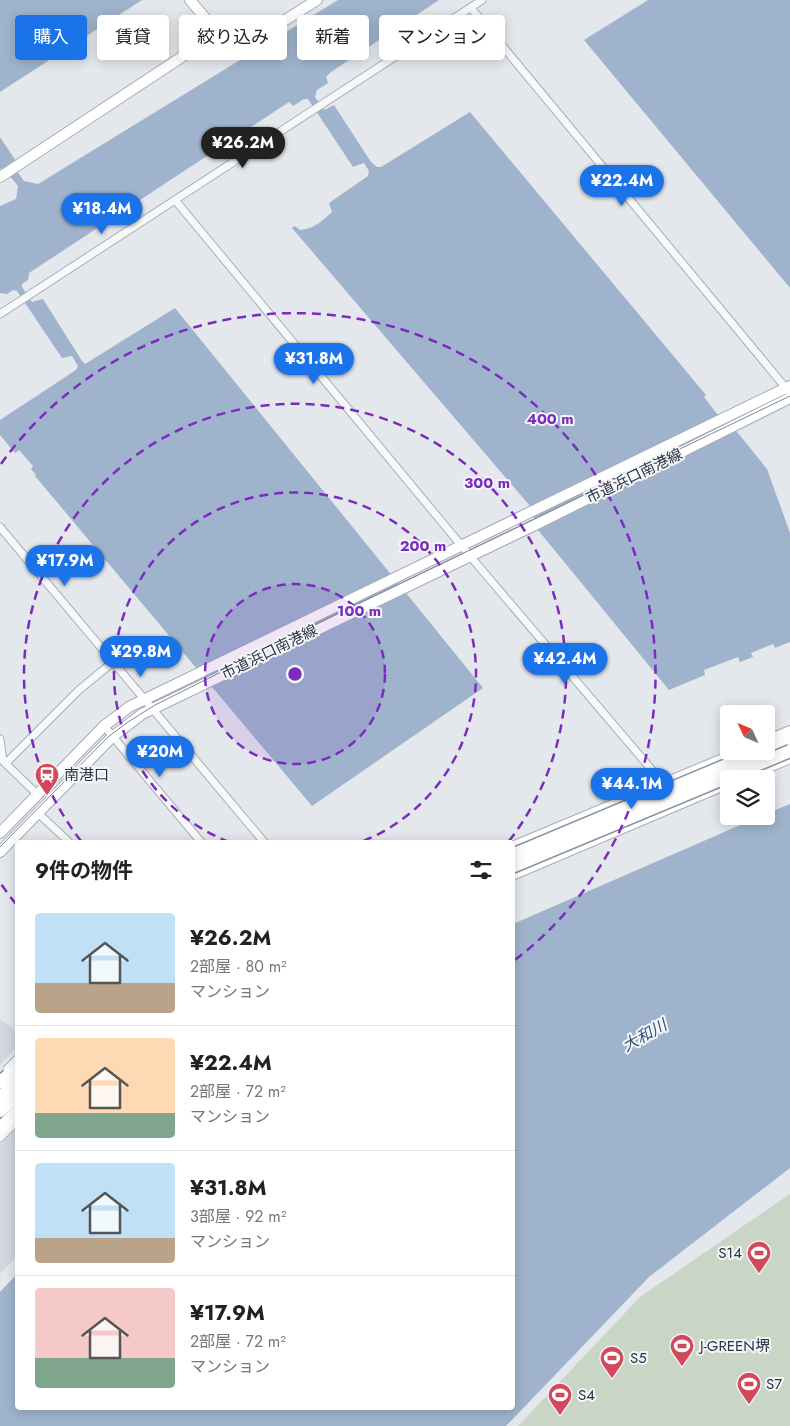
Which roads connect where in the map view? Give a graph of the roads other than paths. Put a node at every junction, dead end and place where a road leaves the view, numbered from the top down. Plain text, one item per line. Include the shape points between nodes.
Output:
1 (190, 0) edge
2 (317, 0) edge
3 (482, 0) edge
4 (470, 8) junction
5 (203, 15) edge
6 (287, 19) edge
7 (179, 59) edge
8 (1, 176) edge
9 (175, 200) junction
10 (0, 314) edge
11 (789, 389) edge
12 (790, 398) edge
13 (0, 527) edge
14 (461, 545) junction
15 (470, 556) junction
16 (113, 662) junction
17 (144, 699) junction
18 (152, 708) junction
19 (104, 726) junction
20 (790, 731) edge
21 (112, 737) junction
22 (775, 737) edge
23 (790, 738) edge
24 (0, 740) edge
25 (775, 744) edge
26 (790, 751) edge
27 (790, 758) edge
28 (720, 760) edge
29 (739, 760) edge
30 (6, 763) junction
31 (761, 770) edge
32 (663, 783) junction
33 (720, 788) edge
34 (37, 794) junction
35 (673, 807) junction
36 (38, 813) junction
37 (0, 832) edge
38 (67, 840) edge
39 (199, 840) edge
40 (262, 840) edge
41 (515, 846) edge
42 (0, 852) edge
43 (515, 854) edge
44 (515, 866) edge
45 (515, 874) edge
46 (15, 1061) edge
47 (15, 1070) edge
48 (15, 1076) edge
49 (0, 1077) edge
50 (0, 1082) edge
51 (15, 1084) edge
52 (0, 1089) edge
53 (0, 1097) edge
54 (15, 1098) edge
55 (15, 1107) edge
56 (0, 1111) edge
57 (15, 1114) edge
58 (0, 1121) edge
59 (15, 1123) edge
60 (0, 1128) edge
61 (0, 1138) edge

1 - 5 main road
2 - 6 main road
3 - 4 street
4 - 9 street
4 - 11 street
7 - 8 main road
9 - 10 street
9 - 14 street
11 - 14 main road, 市道浜口南港線
12 - 15 main road, 市道浜口南港線
13 - 16 street
14 - 15 street
14 - 17 main road, 市道浜口南港線
15 - 18 main road, 市道浜口南港線
15 - 32 street
16 - 17 street
16 - 30 street via 78,690
17 - 18 street
17 - 19 main road, 市道浜口南港線
18 - 21 main road, 市道浜口南港線
18 - 40 street
19 - 21 street
19 - 34 main road, 市道浜口南港線
20 - 22 main road
21 - 36 main road, 市道浜口南港線
21 - 39 street
23 - 25 highway
24 - 30 street
26 - 44 highway, bridge
27 - 31 main road
28 - 32 main road
29 - 43 highway, bridge
30 - 34 street
32 - 35 street
32 - 41 main road
33 - 35 main road
34 - 37 main road, 市道浜口南港線
35 - 45 main road
36 - 38 street
36 - 42 main road, 市道浜口南港線
46 - 49 street
47 - 50 highway
48 - 52 main road
51 - 53 highway
54 - 56 highway
55 - 58 main road
57 - 60 highway
59 - 61 street

